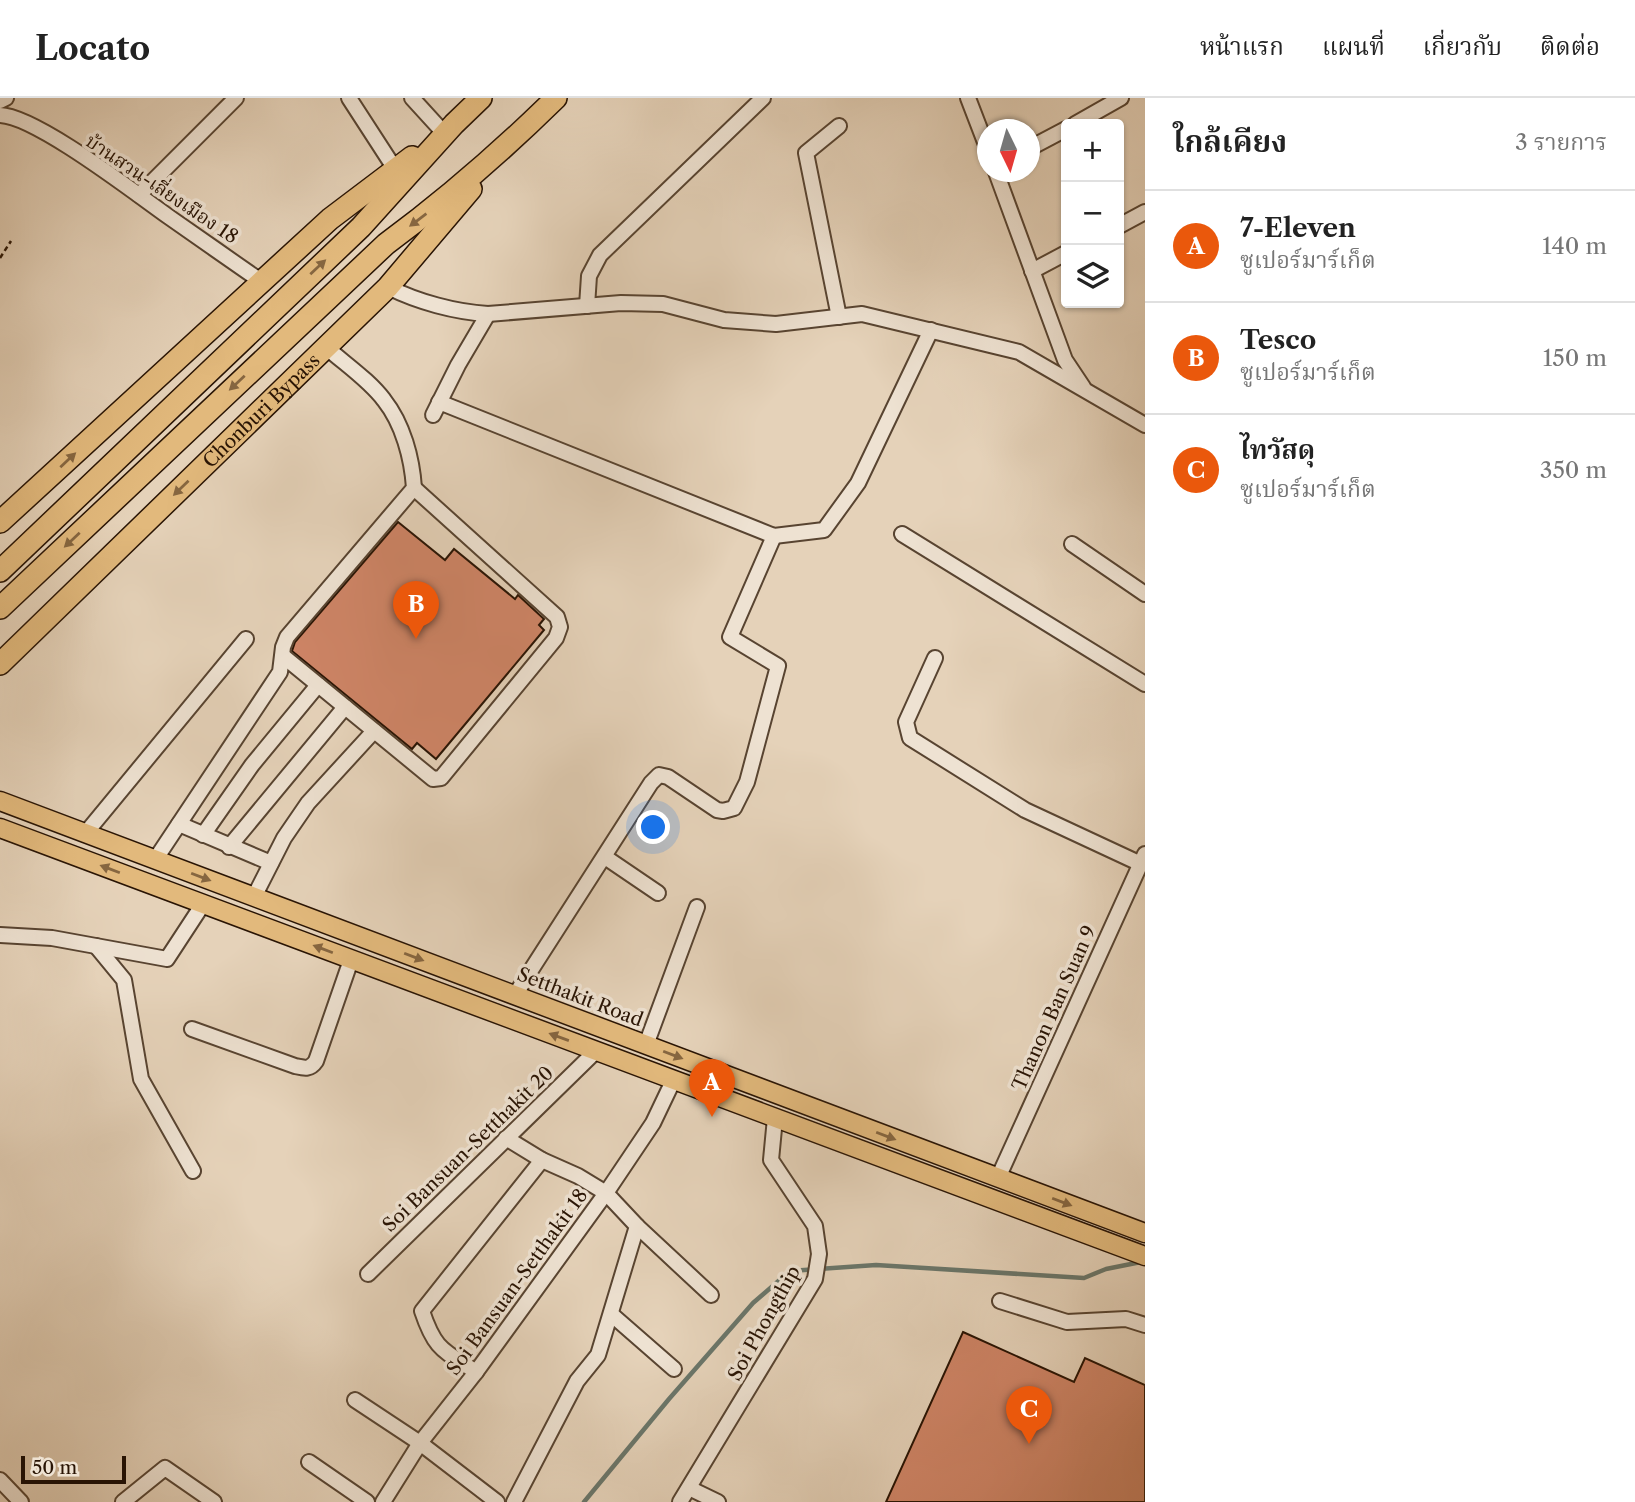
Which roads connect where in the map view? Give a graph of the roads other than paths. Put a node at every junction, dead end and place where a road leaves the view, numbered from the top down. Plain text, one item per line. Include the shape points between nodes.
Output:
1 (6, 98) edge
2 (236, 98) edge
3 (349, 98) edge
4 (412, 98) edge
5 (481, 98) edge
6 (556, 98) edge
7 (764, 98) edge
8 (968, 98) edge
9 (1121, 98) edge
10 (0, 102) edge
11 (0, 115) edge
12 (1084, 119) edge
13 (977, 121) edge
14 (839, 126) dead end
15 (449, 128) junction
16 (1061, 132) edge
17 (1040, 143) edge
18 (508, 145) junction
19 (395, 169) junction
20 (1000, 182) edge
21 (139, 195) junction
22 (1145, 212) edge
23 (1124, 223) edge
24 (1061, 256) edge
25 (1032, 271) junction
26 (262, 282) junction
27 (388, 287) junction
28 (587, 306) junction
29 (488, 314) junction
30 (839, 317) junction
31 (931, 330) junction
32 (326, 347) junction
33 (1085, 389) junction
34 (1145, 425) edge
35 (414, 488) junction
36 (0, 523) edge
37 (902, 534) dead end
38 (774, 536) junction
39 (1072, 544) dead end
40 (0, 571) edge
41 (1145, 594) edge
42 (0, 608) edge
43 (246, 639) dead end
44 (283, 656) junction
45 (935, 658) dead end
46 (0, 664) edge
47 (318, 684) junction
48 (1145, 684) edge
49 (345, 707) junction
50 (374, 731) junction
51 (0, 801) edge
52 (179, 824) junction
53 (0, 828) edge
54 (85, 834) junction
55 (203, 835) junction
56 (229, 847) junction
57 (605, 857) junction
58 (1143, 859) edge
59 (155, 860) junction
60 (271, 863) junction
61 (658, 893) dead end
62 (254, 897) junction
63 (204, 904) junction
64 (697, 907) dead end
65 (0, 935) edge
66 (360, 937) junction
67 (96, 946) junction
68 (351, 960) junction
69 (515, 995) junction
70 (192, 1029) dead end
71 (646, 1045) junction
72 (596, 1051) junction
73 (674, 1079) junction
74 (775, 1118) junction
75 (506, 1138) junction
76 (542, 1160) junction
77 (193, 1171) dead end
78 (998, 1178) junction
79 (606, 1193) junction
80 (991, 1197) junction
81 (637, 1226) junction
82 (1145, 1233) edge
83 (1145, 1256) edge
84 (368, 1274) dead end
85 (711, 1294) dead end
86 (1000, 1301) dead end
87 (611, 1314) junction
88 (1145, 1325) edge
89 (674, 1369) dead end
90 (476, 1372) junction
91 (355, 1400) dead end
92 (420, 1443) junction
93 (309, 1462) dead end
94 (0, 1480) edge
95 (690, 1488) junction
96 (21, 1502) edge
97 (123, 1502) edge
98 (214, 1502) edge
99 (367, 1502) edge
100 (383, 1502) edge
101 (497, 1502) edge
102 (514, 1502) edge
103 (680, 1502) edge
104 (718, 1502) edge

1 - 10 street
2 - 21 street
3 - 19 street
4 - 15 street
5 - 15 highway
6 - 18 highway, Chonburi Bypass
7 - 28 street via 600,255 589,276
8 - 13 street
9 - 12 street
11 - 21 street, บ้านสวน-เลี่ยงเมือง 18 via 38,128
14 - 30 street via 806,153
15 - 19 highway
40 -> 15 highway via 361,227
16 - 17 street
18 - 27 highway, Chonburi Bypass
18 -> 42 highway, Chonburi Bypass via 386,244
19 - 26 highway via 330,219
20 - 25 street
21 - 26 street, บ้านสวน-เลี่ยงเมือง 18
22 - 23 street
24 - 25 street
25 - 33 street via 1065,360
36 -> 26 highway
27 - 29 street via 408,297
27 - 32 highway, Chonburi Bypass
28 - 29 street
28 - 30 street via 663,304 724,320 776,324
29 - 38 street via 436,409
30 - 31 street via 862,314
31 - 33 street via 1019,352
31 - 38 street via 858,484 824,530
32 - 35 street via 392,411 407,448
32 -> 46 highway, Chonburi Bypass
33 - 34 street
35 - 44 street via 287,637
35 - 50 street via 558,617 560,627 556,638 441,778 433,779
37 - 48 street
38 - 57 street via 730,637 778,666 747,782 734,808 718,810 659,775
39 - 41 street
43 - 54 street
44 - 47 street
44 - 52 street via 280,672
45 - 58 street via 906,722 910,738 1026,810
47 - 49 street
47 - 55 street
49 - 50 street
49 - 56 street
50 - 60 street via 308,803
51 - 54 main road, Setthakit Road
52 - 55 street
52 - 59 street
63 -> 53 main road
54 - 59 main road, Setthakit Road
55 - 56 street
56 - 60 street
57 - 61 street
57 - 69 street
58 - 78 street, Thanon Ban Suan 9
59 -> 62 main road, Setthakit Road
60 - 62 street
62 - 66 main road, Setthakit Road
63 - 67 street via 167,959
68 -> 63 main road
64 - 71 street
65 - 67 street
66 - 68 main road
66 -> 69 main road, Setthakit Road
67 - 77 street via 124,980 141,1079
68 - 70 street via 312,1067 295,1066
72 -> 68 main road
69 - 71 main road, Setthakit Road
71 -> 78 main road, Setthakit Road
72 - 73 main road
72 - 75 street, Soi Bansuan-Setthakit 20
73 - 74 main road
73 - 79 street, Soi Bansuan-Setthakit 18 via 653,1123
74 - 80 main road
74 - 95 street, Soi Phongthip via 771,1160 816,1227 815,1279
75 - 76 street
75 - 84 street, Soi Bansuan-Setthakit 20
76 - 79 street
76 - 90 street via 422,1311 438,1347
78 - 80 main road
78 -> 82 main road, Setthakit Road
79 - 81 street
79 - 90 street, Soi Bansuan-Setthakit 18
80 - 83 main road
81 - 85 street
81 - 87 street
86 - 88 street via 1068,1322 1126,1319
87 - 89 street
87 - 102 street via 598,1355 577,1381
90 - 92 street, Soi Bansuan-Setthakit 18
91 - 92 street
92 - 100 street, Soi Bansuan-Setthakit 18
92 - 101 street
93 - 99 street
94 - 96 street
95 - 103 street, Soi Phongthip
95 - 104 street
97 - 98 street via 165,1468

